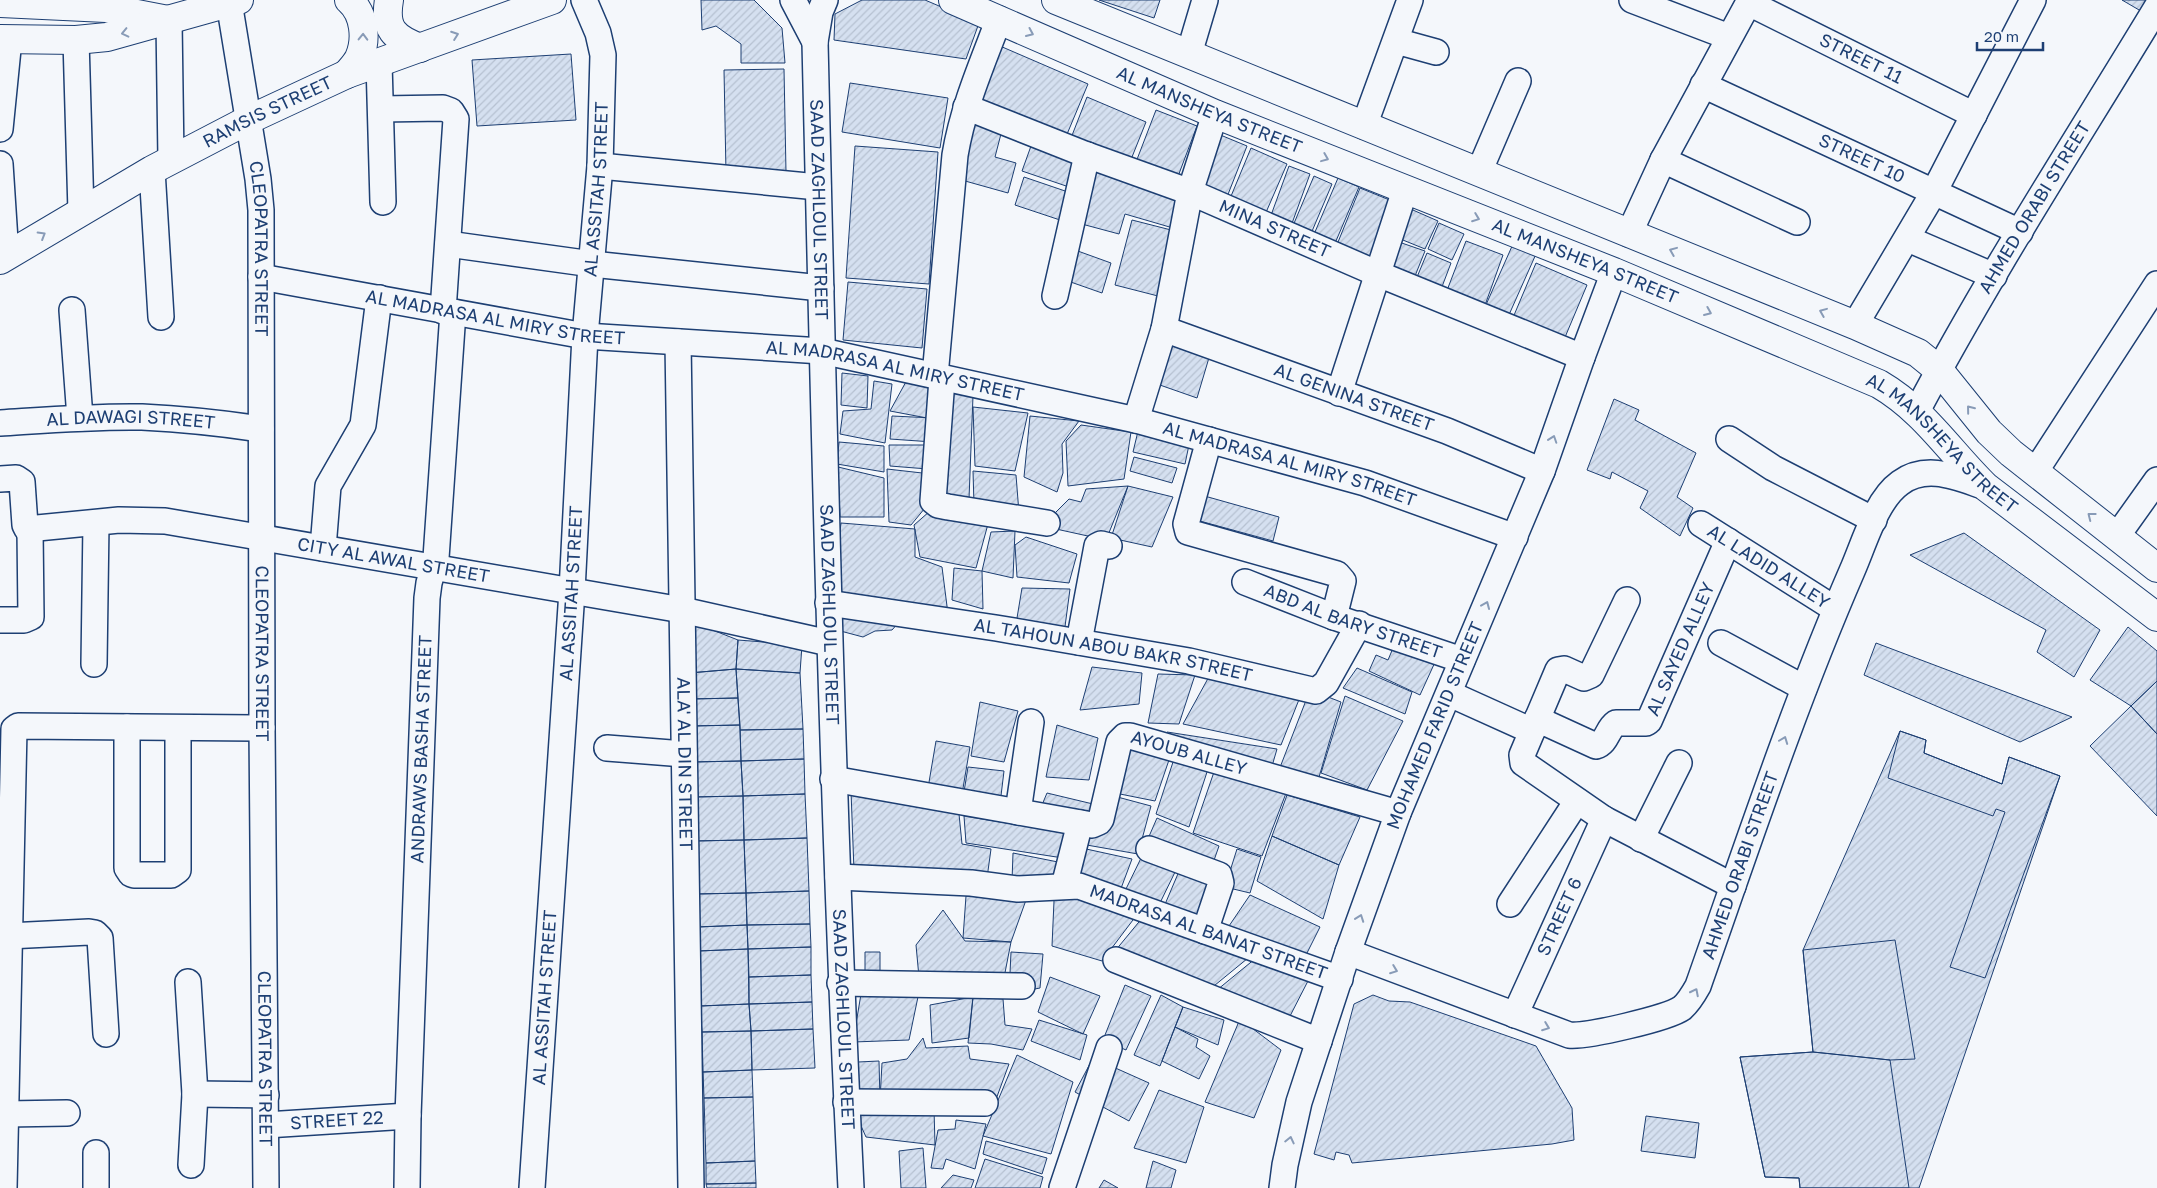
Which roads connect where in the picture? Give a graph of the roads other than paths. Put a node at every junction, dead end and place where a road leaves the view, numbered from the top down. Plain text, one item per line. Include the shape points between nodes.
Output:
1 (349, 0) edge
2 (389, 0) edge
3 (552, 0) edge
4 (584, 0) edge
5 (793, 0) edge
6 (825, 0) edge
7 (953, 0) edge
8 (1056, 0) edge
9 (1205, 0) edge
10 (1410, 0) edge
11 (1632, 0) edge
12 (2033, 0) edge
13 (234, 1) edge
14 (1749, 1) edge
15 (0, 4) edge
16 (2157, 7) edge
17 (999, 19) junction
18 (169, 20) junction
19 (1729, 37) junction
20 (4, 39) edge
21 (76, 40) junction
22 (1396, 41) junction
23 (815, 42) junction
24 (420, 48) junction
25 (1436, 52) dead end
26 (1189, 54) junction
27 (379, 63) junction
28 (347, 74) junction
29 (1518, 81) dead end
30 (1703, 85) junction
31 (966, 107) junction
32 (380, 108) junction
33 (1215, 114) junction
34 (1974, 114) junction
35 (248, 120) junction
36 (1364, 126) junction
37 (0, 129) edge
38 (1087, 155) junction
39 (1663, 160) junction
40 (0, 164) edge
41 (162, 165) junction
42 (600, 166) junction
43 (1479, 172) junction
44 (818, 187) junction
45 (1404, 190) junction
46 (1190, 192) junction
47 (1934, 192) junction
48 (383, 202) dead end
49 (80, 212) junction
50 (1797, 222) dead end
51 (2020, 232) junction
52 (1630, 234) junction
53 (1908, 239) junction
54 (448, 244) junction
55 (3, 258) edge
56 (592, 264) junction
57 (1614, 272) junction
58 (1376, 273) junction
59 (1994, 276) junction
60 (261, 277) junction
61 (2157, 284) edge
62 (821, 288) junction
63 (1055, 296) dead end
64 (379, 298) junction
65 (72, 310) dead end
66 (448, 312) junction
67 (161, 317) dead end
68 (1855, 325) junction
69 (1164, 329) junction
70 (585, 336) junction
71 (678, 342) junction
72 (822, 352) junction
73 (1582, 357) junction
74 (1939, 370) junction
75 (939, 377) junction
76 (1339, 393) junction
77 (1917, 411) junction
78 (80, 418) junction
79 (1136, 420) junction
80 (0, 423) edge
81 (261, 428) junction
82 (1730, 439) dead end
83 (1209, 440) junction
84 (1542, 471) junction
85 (2035, 472) junction
86 (0, 479) edge
87 (2157, 480) edge
88 (1986, 487) junction
89 (1874, 520) junction
90 (96, 523) junction
91 (1047, 523) dead end
92 (1701, 524) dead end
93 (30, 530) junction
94 (1515, 536) junction
95 (2117, 536) junction
96 (262, 537) junction
97 (1728, 541) junction
98 (1109, 546) dead end
99 (323, 548) junction
100 (434, 568) junction
101 (2157, 568) edge
102 (1245, 582) dead end
103 (572, 591) junction
104 (1627, 600) dead end
105 (828, 603) junction
106 (1836, 608) junction
107 (682, 610) junction
108 (1334, 617) junction
109 (2157, 617) edge
110 (0, 620) edge
111 (1360, 624) junction
112 (1079, 642) junction
113 (1721, 642) dead end
114 (829, 643) junction
115 (1462, 660) junction
116 (94, 664) dead end
117 (1804, 688) junction
118 (1450, 694) junction
119 (1031, 722) dead end
120 (1535, 725) junction
121 (127, 727) junction
122 (178, 728) junction
123 (262, 728) junction
124 (7, 729) edge
125 (607, 748) dead end
126 (684, 754) junction
127 (1679, 763) dead end
128 (833, 779) junction
129 (1577, 801) junction
130 (1018, 812) junction
131 (1398, 813) junction
132 (5, 814) edge
133 (1604, 819) junction
134 (1080, 823) junction
135 (1641, 839) junction
136 (1149, 848) dead end
137 (838, 876) junction
138 (1064, 886) junction
139 (1733, 886) junction
140 (4, 899) edge
141 (1510, 904) dead end
142 (1205, 931) junction
143 (8, 936) junction
144 (1348, 952) junction
145 (1116, 960) dead end
146 (1340, 979) junction
147 (188, 982) dead end
148 (840, 983) junction
149 (1022, 986) dead end
150 (1515, 1015) junction
151 (106, 1034) dead end
152 (1319, 1041) junction
153 (1109, 1048) dead end
154 (195, 1094) junction
155 (266, 1095) junction
156 (846, 1102) junction
157 (985, 1103) dead end
158 (67, 1113) dead end
159 (6, 1114) junction
160 (408, 1116) junction
161 (266, 1125) junction
162 (2, 1146) edge
163 (96, 1153) dead end
164 (191, 1165) dead end
165 (4, 1188) edge
166 (96, 1188) edge
167 (266, 1188) edge
168 (407, 1188) edge
169 (532, 1188) edge
170 (691, 1188) edge
171 (851, 1188) edge
172 (1062, 1188) edge
173 (1282, 1188) edge

28 -> 1 main road via 359,59 364,41 362,22
2 - 24 main road via 386,15 392,30 403,41
24 -> 3 main road, RAMSIS STREET
4 - 42 street, AL ASSITAH STREET via 603,55
5 - 23 street, SAAD ZAGHLOUL STREET
6 - 23 street, SAAD ZAGHLOUL STREET
7 - 17 main road, AL MANSHEYA STREET
8 - 26 main road
9 - 26 street
10 - 22 street
11 - 19 street
12 - 34 street
13 - 18 main road
13 - 35 street, CLEOPATRA STREET
14 - 19 street
14 - 34 street, STREET 11
15 - 18 main road via 106,8
16 - 51 street, AHMED ORABI STREET
17 - 31 street
17 -> 33 main road, AL MANSHEYA STREET
18 -> 21 main road via 107,37
18 - 41 street
19 - 30 street
20 - 21 main road
20 - 37 street
21 - 49 street
22 - 25 street
22 - 36 street
23 - 44 street, SAAD ZAGHLOUL STREET
24 - 27 main road, RAMSIS STREET
26 - 36 main road
27 - 28 main road, RAMSIS STREET
27 - 32 street
28 - 35 main road, RAMSIS STREET
29 - 43 street
30 - 39 street
30 - 47 street, STREET 10
31 - 38 street, MINA STREET
31 - 75 street via 955,154
32 - 48 street
32 - 54 street, ANDRAWS BASHA STREET via 443,108 456,119
33 -> 45 main road, AL MANSHEYA STREET
33 - 46 street
34 - 47 street
35 - 41 main road, RAMSIS STREET
35 - 60 street, CLEOPATRA STREET via 258,179
36 - 43 main road
38 - 46 street, MINA STREET
38 - 63 street
39 - 50 street
39 - 52 street
40 - 55 street
41 - 49 main road, RAMSIS STREET
41 - 67 street
42 - 44 street
42 - 56 street, AL ASSITAH STREET
43 - 52 main road
44 - 62 street, SAAD ZAGHLOUL STREET
45 -> 57 main road, AL MANSHEYA STREET
45 - 58 street
46 - 58 street, MINA STREET
46 - 69 street
47 - 51 street, STREET 10
47 - 53 street
55 -> 49 main road, RAMSIS STREET
51 - 59 street, AHMED ORABI STREET
68 -> 52 main road
53 - 59 street
53 - 68 street
54 - 56 street
54 - 66 street, ANDRAWS BASHA STREET
56 - 62 street
56 - 70 street, AL ASSITAH STREET
57 - 73 street, MOHAMED FARID STREET
57 -> 77 main road, AL MANSHEYA STREET via 1879,384
58 - 73 street, MINA STREET
58 - 76 street
59 - 74 street, AHMED ORABI STREET
60 - 64 street, AL MADRASA AL MIRY STREET
60 - 81 street, CLEOPATRA STREET
61 - 85 street
62 - 72 street, SAAD ZAGHLOUL STREET
64 - 66 street, AL MADRASA AL MIRY STREET
64 - 99 street via 363,425 328,486
65 - 78 street
66 - 70 street, AL MADRASA AL MIRY STREET
66 - 100 street, ANDRAWS BASHA STREET via 438,546
68 - 74 main road via 1918,353
69 - 76 street, AL GENINA STREET
69 - 79 street
70 - 71 street, AL MADRASA AL MIRY STREET
70 - 103 street, AL ASSITAH STREET
71 - 72 street, AL MADRASA AL MIRY STREET
71 - 107 street, ALA' AL DIN STREET
72 - 75 street, AL MADRASA AL MIRY STREET
72 - 105 street, SAAD ZAGHLOUL STREET
84 -> 73 street, MOHAMED FARID STREET
74 - 77 street, AHMED ORABI STREET
85 -> 74 main road via 1989,432
75 - 79 street, AL MADRASA AL MIRY STREET
75 - 91 street via 934,500 938,505
76 - 84 street, AL GENINA STREET
77 - 88 main road, AL MANSHEYA STREET
78 - 80 street, AL DAWAGI STREET
78 - 81 street, AL DAWAGI STREET via 166,418
79 - 83 street, AL MADRASA AL MIRY STREET
81 - 96 street, CLEOPATRA STREET
82 - 89 street via 1773,468
83 - 94 street, AL MADRASA AL MIRY STREET via 1365,483
83 - 108 street via 1186,524 1188,532 1337,574 1343,581
84 - 94 street, MOHAMED FARID STREET
95 -> 85 main road
86 - 93 street via 16,478 22,482 25,525
87 - 95 street
88 - 89 street, AHMED ORABI STREET via 1942,472 1920,474 1901,482 1885,497
88 - 109 main road, AL MANSHEYA STREET
89 - 106 street, AHMED ORABI STREET
90 - 93 street, CITY AL AWAL STREET
90 - 96 street, CITY AL AWAL STREET via 157,521
90 - 116 street
92 - 97 street, AL LADID ALLEY
93 - 110 street via 31,617
115 -> 94 street, MOHAMED FARID STREET
95 - 101 main road
96 - 99 street, CITY AL AWAL STREET
96 - 123 street, CLEOPATRA STREET
97 - 106 street, AL LADID ALLEY
97 - 120 street, AL SAYED ALLEY via 1649,721 1616,723 1603,742 1596,746
98 - 112 street via 1097,546
99 - 100 street, CITY AL AWAL STREET
100 - 103 street, CITY AL AWAL STREET
100 - 160 street, ANDRAWS BASHA STREET via 427,598
102 - 108 street, ABD AL BARY STREET
103 - 107 street, CITY AL AWAL STREET
103 - 169 street, AL ASSITAH STREET
104 - 120 street via 1592,675 1584,678 1564,669 1558,670
105 - 112 street, AL TAHOUN ABOU BAKR STREET
105 - 114 street, SAAD ZAGHLOUL STREET
106 - 117 street, AHMED ORABI STREET
107 - 114 street, CITY AL AWAL STREET
107 - 126 street, ALA' AL DIN STREET
108 - 111 street, ABD AL BARY STREET
111 - 112 street, AL TAHOUN ABOU BAKR STREET via 1326,683 1316,691 1189,661
111 - 115 street, ABD AL BARY STREET
113 - 117 street
114 - 128 street, SAAD ZAGHLOUL STREET
115 - 118 street, MOHAMED FARID STREET
139 -> 117 street, AHMED ORABI STREET via 1770,774
118 - 120 street
118 - 131 street, MOHAMED FARID STREET
119 - 130 street
120 - 129 street via 1522,755 1523,762
121 - 122 street
121 - 122 street via 127,868 134,875 171,876 178,870
121 - 124 street via 18,726
122 - 123 street
123 - 155 street, CLEOPATRA STREET
124 - 132 street
125 - 126 street
126 - 170 street, ALA' AL DIN STREET
127 - 135 street
128 - 130 street, AYOUB ALLEY
128 - 137 street, SAAD ZAGHLOUL STREET
129 - 133 street
129 - 141 street
130 - 134 street, AYOUB ALLEY
131 - 134 street, AYOUB ALLEY via 1125,736 1119,742 1100,819 1092,825
144 -> 131 street, MOHAMED FARID STREET
132 - 140 street
133 - 135 street
133 - 150 street, STREET 6
134 - 138 street
135 - 139 street
136 - 142 street via 1219,875 1221,884
137 - 138 street, MADRASA AL BANAT STREET via 1018,888
137 - 148 street, SAAD ZAGHLOUL STREET
138 - 142 street, MADRASA AL BANAT STREET via 1079,886
150 -> 139 street, AHMED ORABI STREET via 1580,1036 1680,1009 1698,986
140 - 143 street
142 - 146 street, MADRASA AL BANAT STREET
143 - 151 street via 88,932 100,938
143 - 159 street
144 - 146 street, MOHAMED FARID STREET
144 -> 150 street, AHMED ORABI STREET
145 - 152 street
146 - 152 street, MOHAMED FARID STREET
147 - 154 street
148 - 149 street
148 - 156 street, SAAD ZAGHLOUL STREET
173 -> 152 street, MOHAMED FARID STREET via 1299,1102
153 - 172 street
154 - 155 street
154 - 164 street
155 - 161 street, CLEOPATRA STREET
156 - 157 street
156 - 171 street, SAAD ZAGHLOUL STREET
158 - 159 street
159 - 162 street
160 - 161 street, STREET 22
160 - 168 street, ANDRAWS BASHA STREET
161 - 167 street, CLEOPATRA STREET
162 - 165 street
163 - 166 street

